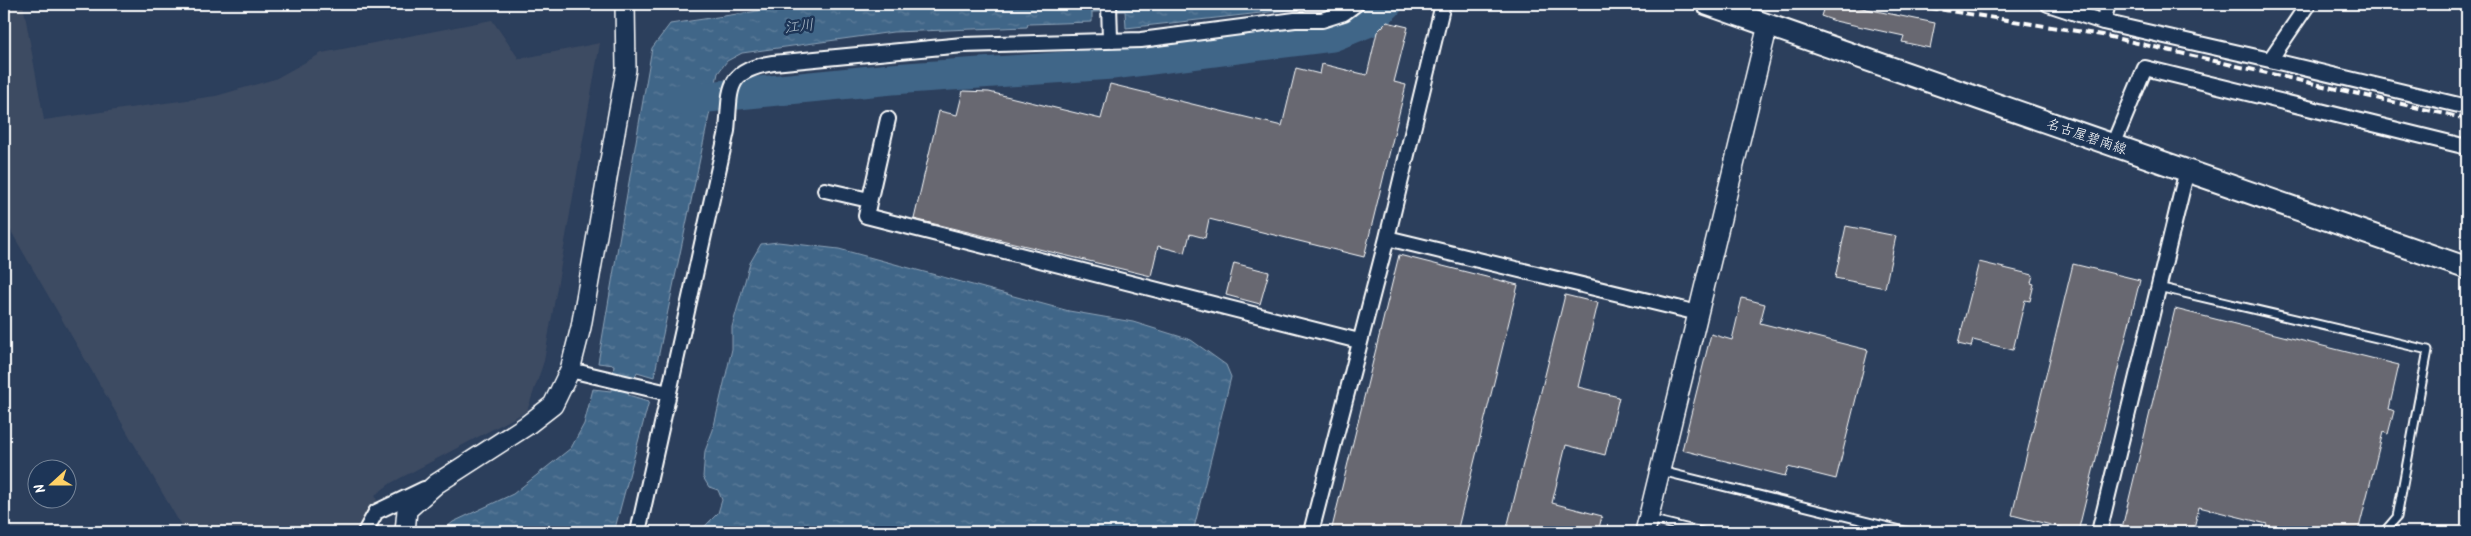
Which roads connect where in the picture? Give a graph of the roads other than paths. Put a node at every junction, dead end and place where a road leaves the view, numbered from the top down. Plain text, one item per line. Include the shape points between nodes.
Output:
1 (625, 4) edge
2 (1109, 4) edge
3 (1356, 4) edge
4 (1442, 4) edge
5 (1707, 4) edge
6 (2048, 4) edge
7 (2108, 4) edge
8 (2308, 4) edge
9 (2104, 22) junction
10 (1768, 25) junction
11 (1110, 39) junction
12 (2270, 60) junction
13 (2467, 107) edge
14 (888, 119) dead end
15 (2113, 145) junction
16 (2467, 147) edge
17 (2186, 170) junction
18 (824, 190) dead end
19 (870, 200) junction
20 (1386, 238) junction
21 (2467, 268) edge
22 (2158, 287) junction
23 (1698, 313) junction
24 (1359, 341) junction
25 (578, 371) junction
26 (662, 391) junction
27 (1660, 471) junction
28 (436, 484) junction
29 (1647, 525) edge
30 (365, 532) edge
31 (405, 532) edge
32 (638, 532) edge
33 (1312, 532) edge
34 (1702, 532) edge
35 (1909, 532) edge
36 (2099, 532) edge
37 (2384, 532) edge

1 - 25 street via 626,69 582,327
2 - 11 street
3 - 11 street via 1344,13 1322,20 1296,20 1142,40
4 - 20 street
5 - 10 main road, 名古屋碧南線
6 - 9 street
7 - 9 street
8 - 12 street
9 - 12 street
10 - 15 main road, 名古屋碧南線
10 - 23 street
11 - 26 street via 964,45 772,63 755,66 740,74 732,84 727,131
12 - 13 street
14 - 19 street
15 - 16 street via 2144,68
15 - 17 main road, 名古屋碧南線
17 - 21 main road, 名古屋碧南線
17 - 22 street
18 - 19 street
19 - 24 street via 866,216
20 - 23 street
20 - 24 street
22 - 36 street
22 - 37 lane via 2428,350 2397,517
23 - 27 street
24 - 33 street
25 - 26 street
25 - 28 street via 553,405
26 - 32 street
27 - 29 street
27 - 35 lane
28 - 30 street via 376,512
28 - 31 street via 407,510
29 - 34 lane

